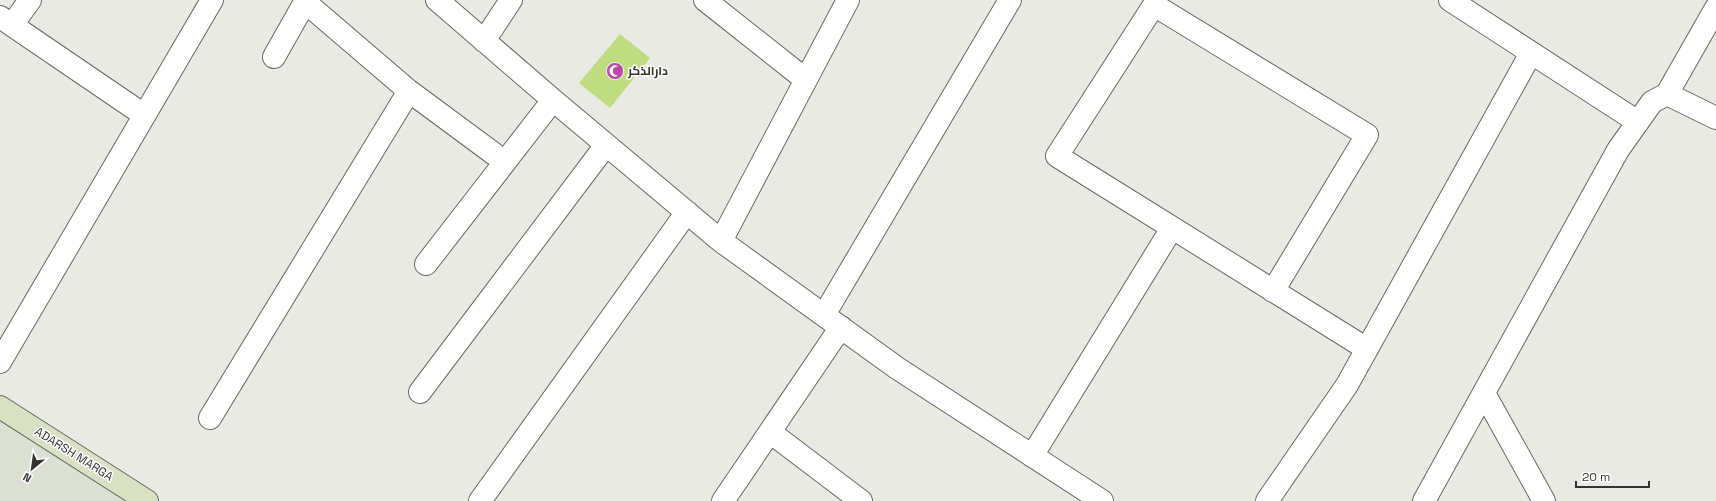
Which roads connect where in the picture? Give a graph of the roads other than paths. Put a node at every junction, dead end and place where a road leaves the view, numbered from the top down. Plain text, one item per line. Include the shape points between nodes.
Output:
1 (30, 0) edge
2 (212, 0) edge
3 (437, 0) edge
4 (511, 0) edge
5 (705, 0) edge
6 (848, 0) edge
7 (1010, 0) edge
8 (1450, 0) edge
9 (1150, 2) edge
10 (1716, 8) edge
11 (6, 21) edge
12 (484, 41) junction
13 (1531, 53) junction
14 (274, 57) dead end
15 (806, 80) junction
16 (409, 91) junction
17 (1667, 94) junction
18 (553, 100) junction
19 (144, 115) junction
20 (1716, 118) edge
21 (1638, 122) junction
22 (606, 145) junction
23 (505, 162) junction
24 (687, 212) junction
25 (1172, 228) junction
26 (721, 241) junction
27 (426, 264) dead end
28 (1273, 291) junction
29 (833, 321) junction
30 (1367, 349) junction
31 (0, 362) edge
32 (420, 392) dead end
33 (1484, 393) junction
34 (0, 407) edge
35 (210, 418) dead end
36 (770, 432) junction
37 (1032, 456) junction
38 (147, 501) edge
39 (480, 501) edge
40 (723, 501) edge
41 (862, 501) edge
42 (1102, 501) edge
43 (1267, 501) edge
44 (1424, 501) edge
45 (1544, 501) edge

1 - 11 street
2 - 19 street
3 - 12 street
4 - 12 street
5 - 15 street
6 - 15 street
7 - 29 street
8 - 13 street
9 - 25 street via 1058,156
9 - 28 street via 1367,136
10 - 17 street
11 - 19 street
12 - 18 street
13 - 21 street
13 - 30 street
14 - 16 street via 305,2
15 - 26 street
16 - 23 street
16 - 35 street
17 - 20 street
17 - 21 street via 1652,102
18 - 22 street
18 - 23 street
19 - 31 street
21 - 33 street via 1618,150
22 - 24 street
22 - 32 street
23 - 27 street
24 - 26 street
24 - 39 street
25 - 28 street
25 - 37 street
26 - 29 street
28 - 30 street
29 - 36 street
29 - 37 street via 897,368
30 - 43 street via 1347,385
33 - 44 street
33 - 45 street
34 - 38 main road, ADARSH MARGA
36 - 40 street
36 - 41 street
37 - 42 street

